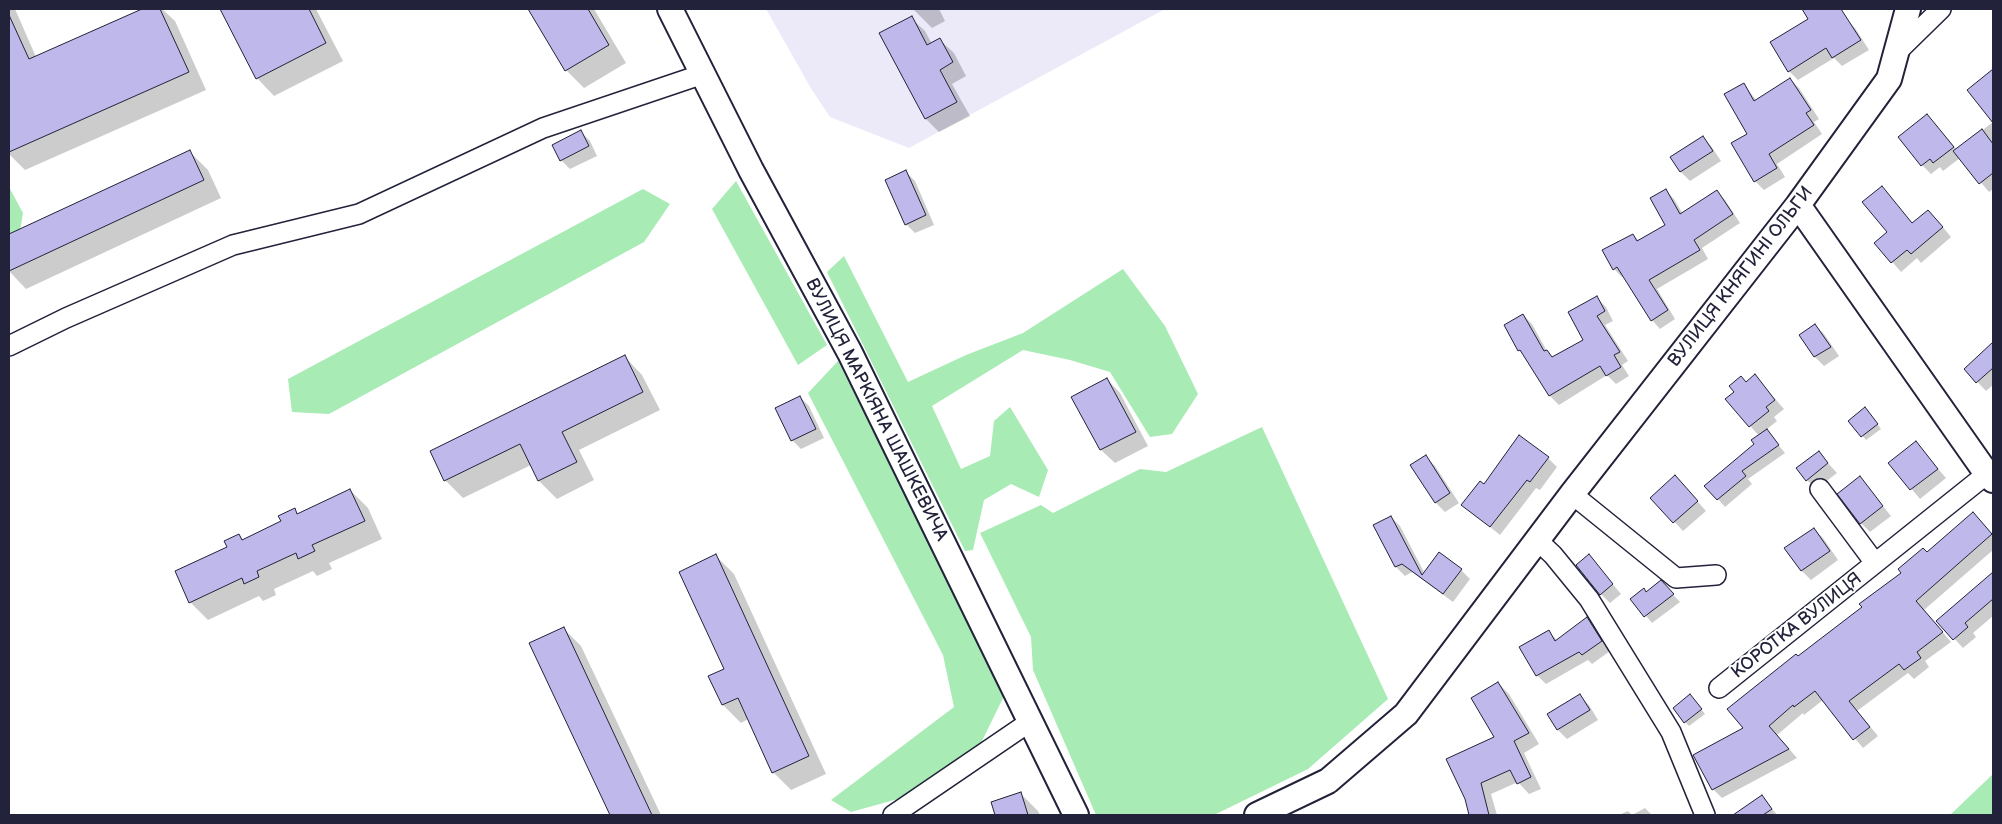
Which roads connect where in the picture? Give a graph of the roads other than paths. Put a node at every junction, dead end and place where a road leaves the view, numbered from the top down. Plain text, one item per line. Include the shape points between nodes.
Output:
1 (670, 9) edge
2 (1908, 9) edge
3 (1941, 9) edge
4 (1896, 53) junction
5 (703, 74) junction
6 (1798, 205) junction
7 (9, 346) edge
8 (1991, 475) edge
9 (1820, 489) dead end
10 (1572, 494) junction
11 (1537, 540) junction
12 (1875, 564) junction
13 (1716, 575) dead end
14 (1719, 688) dead end
15 (1031, 720) junction
16 (893, 815) edge
17 (1076, 815) edge
18 (1258, 815) edge
19 (1705, 815) edge

1 - 5 street, ВУЛИЦЯ МАРКІЯНА ШАШКЕВИЧА
2 - 4 street, ВУЛИЦЯ КНЯГИНІ ОЛЬГИ
3 - 4 street
4 - 6 street, ВУЛИЦЯ КНЯГИНІ ОЛЬГИ via 1889,79
5 - 7 street via 543,128 359,214 233,245
5 - 15 street, ВУЛИЦЯ МАРКІЯНА ШАШКЕВИЧА via 850,353
6 - 8 street
6 - 10 street, ВУЛИЦЯ КНЯГИНІ ОЛЬГИ
8 - 12 street, КОРОТКА ВУЛИЦЯ
9 - 12 street, КОРОТКА ВУЛИЦЯ
10 - 11 street, ВУЛИЦЯ КНЯГИНІ ОЛЬГИ
10 - 13 street via 1676,578
11 - 18 street, ВУЛИЦЯ КНЯГИНІ ОЛЬГИ via 1406,714 1328,781
11 - 19 street via 1554,555 1589,599 1671,732
12 - 14 street, КОРОТКА ВУЛИЦЯ
15 - 16 street
15 - 17 street, ВУЛИЦЯ МАРКІЯНА ШАШКЕВИЧА

